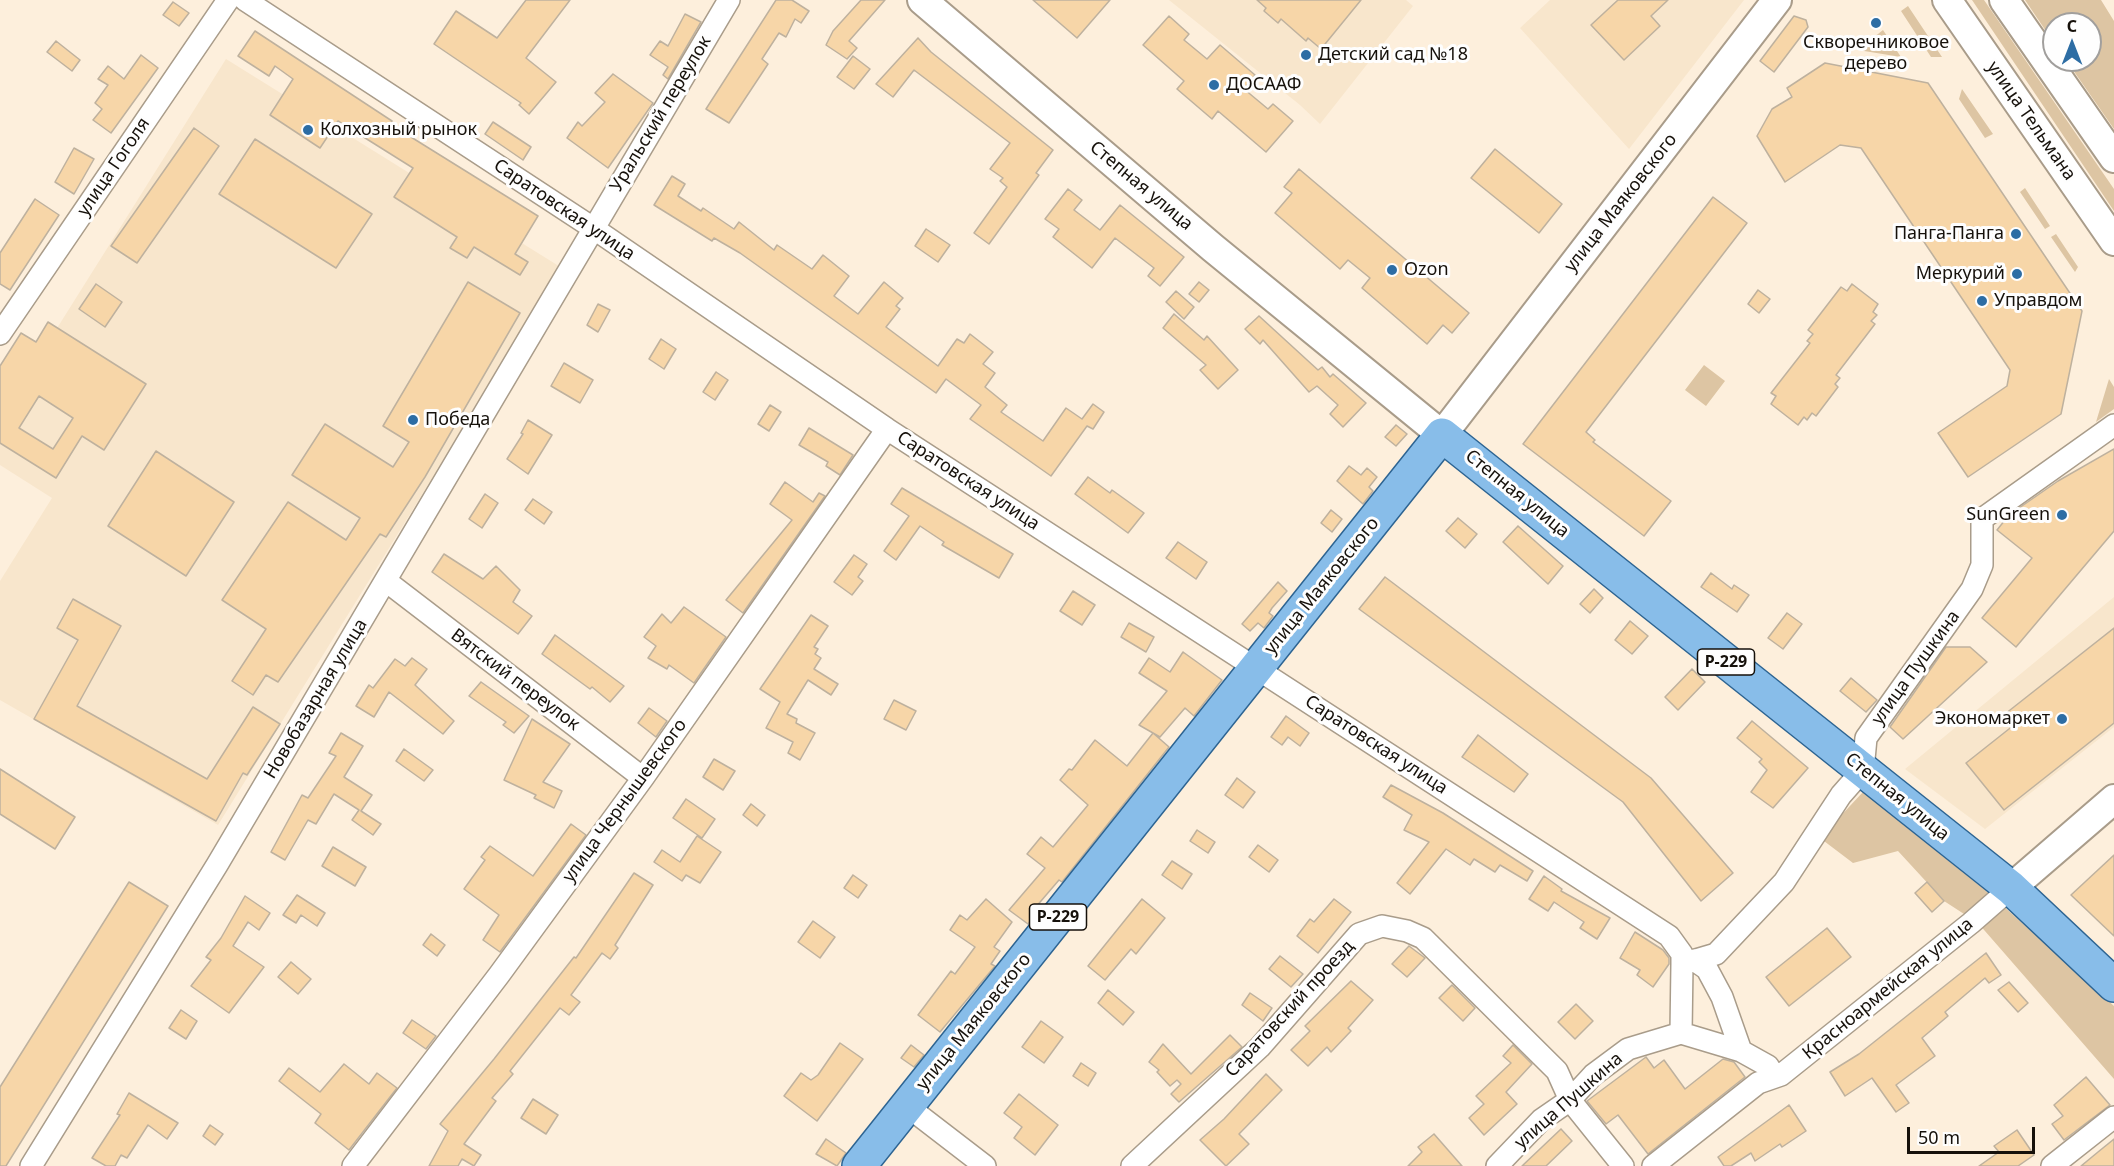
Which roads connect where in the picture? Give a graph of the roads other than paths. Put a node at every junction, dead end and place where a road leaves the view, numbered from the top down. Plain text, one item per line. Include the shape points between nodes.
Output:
1 (228, 0) edge
2 (245, 0) edge
3 (729, 0) edge
4 (922, 0) edge
5 (1777, 0) edge
6 (1947, 0) edge
7 (2004, 0) edge
8 (2114, 158) edge
9 (592, 228) junction
10 (2114, 241) edge
11 (2, 325) edge
12 (2114, 425) edge
13 (887, 429) junction
14 (1442, 435) junction
15 (386, 582) junction
16 (1257, 667) junction
17 (1863, 770) junction
18 (643, 778) junction
19 (2114, 799) edge
20 (2011, 888) junction
21 (1688, 962) junction
22 (2114, 986) edge
23 (1681, 1032) junction
24 (1741, 1051) junction
25 (1775, 1077) junction
26 (1570, 1100) junction
27 (907, 1106) junction
28 (2114, 1117) edge
29 (31, 1166) edge
30 (353, 1166) edge
31 (859, 1166) edge
32 (985, 1166) edge
33 (1132, 1166) edge
34 (1497, 1166) edge
35 (1623, 1166) edge
36 (1653, 1166) edge
37 (2052, 1166) edge

1 - 11 street, улица Гоголя
2 - 9 street, Саратовская улица
3 - 9 street, Уральский переулок
4 - 14 main road, Степная улица via 1213,248
5 - 14 main road, улица Маяковского
6 - 10 main road, улица Тельмана
7 - 8 main road
9 - 13 street, Саратовская улица
9 - 15 street, Новобазарная улица
12 - 17 street, улица Пушкина via 1982,519 1982,565 1972,590 1866,738
13 - 16 street, Саратовская улица
13 - 18 street, улица Чернышевского
14 - 16 main road, улица Маяковского / Р-229
14 - 17 main road, Степная улица / Р-229
15 - 18 street, Вятский переулок
15 - 29 street, Новобазарная улица
16 - 21 street, Саратовская улица via 1669,936
16 - 27 main road, улица Маяковского / Р-229
17 - 20 main road, Степная улица / Р-229
17 - 21 street via 1841,795 1784,882 1716,954
18 - 30 street, улица Чернышевского
19 - 20 main road, Красноармейская улица
20 - 22 main road, Степная улица / Р-229
20 - 25 street, Красноармейская улица
21 - 23 street
21 - 24 street via 1707,969 1722,997
23 - 24 street
23 - 26 street, улица Пушкина via 1628,1049 1593,1075
24 - 25 street via 1768,1066
25 - 36 street, Красноармейская улица via 1758,1083
26 - 33 street, Саратовский проезд via 1557,1071 1423,938 1382,926 1359,934 1260,1047
26 - 34 street, улица Пушкина via 1541,1120
26 - 35 street, Саратовский проезд
27 - 31 main road, улица Маяковского / Р-229
27 - 32 street
28 - 37 street

